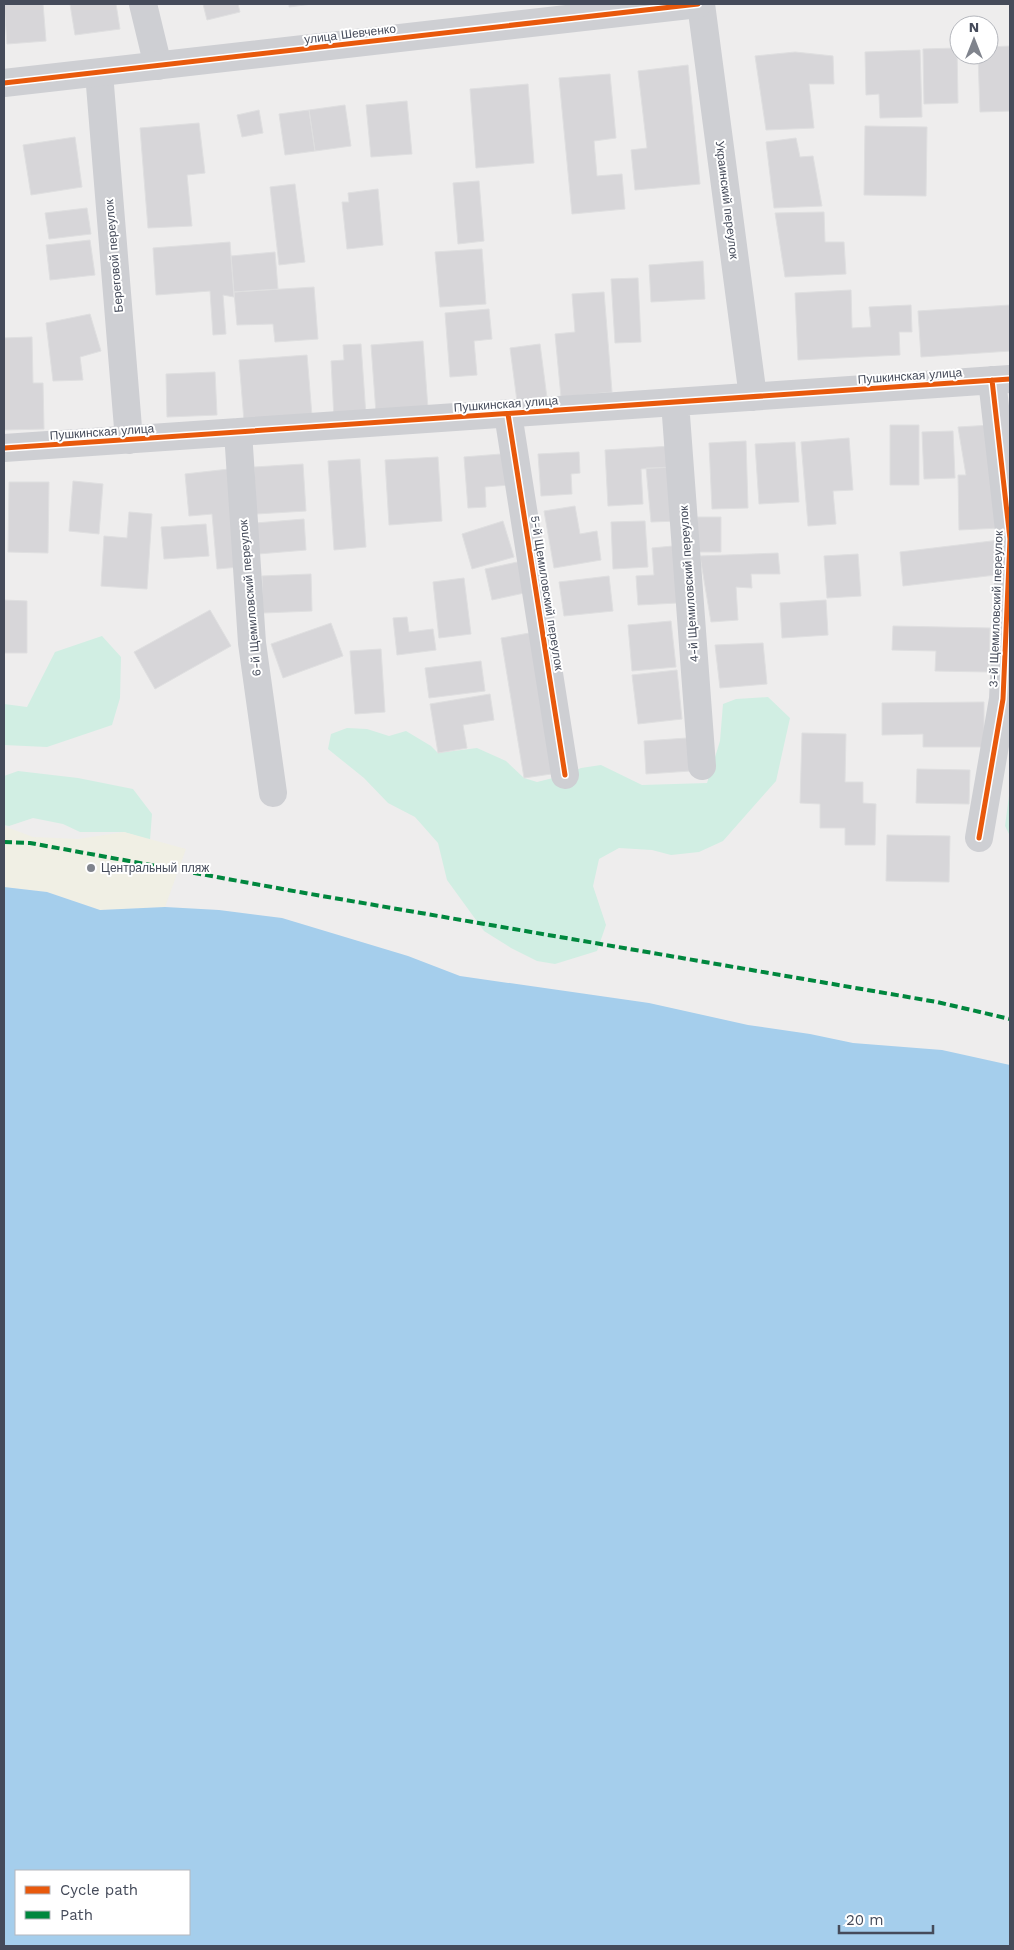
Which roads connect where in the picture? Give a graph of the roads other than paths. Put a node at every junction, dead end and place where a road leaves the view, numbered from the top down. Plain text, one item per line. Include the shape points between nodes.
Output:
1 (143, 4) edge
2 (700, 4) edge
3 (158, 66) junction
4 (100, 72) junction
5 (4, 83) edge
6 (1001, 379) edge
7 (753, 397) junction
8 (676, 402) junction
9 (508, 414) junction
10 (238, 432) junction
11 (128, 440) junction
12 (4, 448) edge
13 (702, 766) dead end
14 (565, 775) dead end
15 (273, 793) dead end
16 (979, 838) dead end

1 - 3 street
2 - 3 street, улица Шевченко
2 - 7 street, Украинский переулок
3 - 4 street, улица Шевченко
4 - 5 street, улица Шевченко
4 - 11 street, Береговой переулок
6 - 7 street, Пушкинская улица
6 - 16 street, 3-й Щемиловский переулок via 1010,540 1003,699
7 - 8 street, Пушкинская улица
8 - 9 street, Пушкинская улица
8 - 13 street, 4-й Щемиловский переулок
9 - 10 street, Пушкинская улица
9 - 14 street, 5-й Щемиловский переулок
10 - 11 street, Пушкинская улица
10 - 15 street, 6-й Щемиловский переулок via 252,643
11 - 12 street, Пушкинская улица

